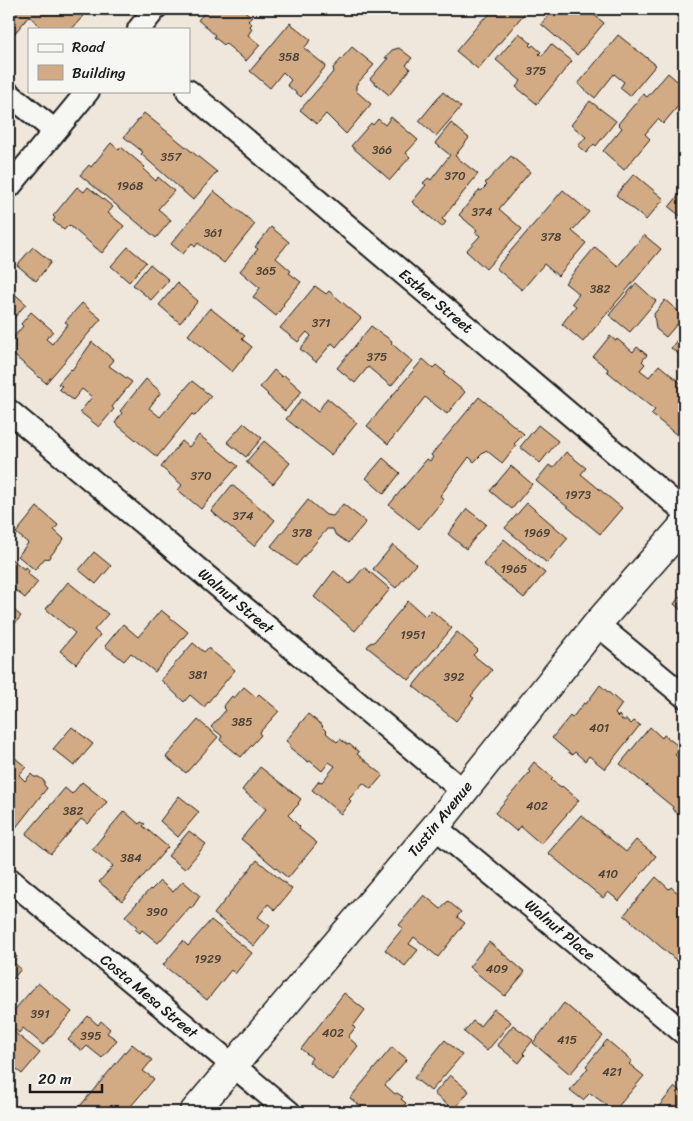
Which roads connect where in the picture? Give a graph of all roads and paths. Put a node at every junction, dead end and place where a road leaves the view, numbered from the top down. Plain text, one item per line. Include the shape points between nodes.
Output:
1 (155, 9) edge
2 (140, 28) edge
3 (87, 92) edge
4 (189, 92) edge
5 (9, 94) edge
6 (55, 132) junction
7 (9, 187) edge
8 (9, 411) edge
9 (684, 511) edge
10 (684, 525) edge
11 (597, 624) junction
12 (684, 696) edge
13 (463, 791) junction
14 (435, 827) junction
15 (9, 879) edge
16 (684, 1032) edge
17 (233, 1066) junction
18 (194, 1112) edge
19 (290, 1112) edge

1 - 2 street
3 - 6 street
4 - 9 street, Esther Street
5 - 6 street
6 - 7 street
8 - 13 street, Walnut Street
10 - 11 street, Tustin Avenue
11 - 12 street
11 - 13 street, Tustin Avenue
13 - 14 street, Tustin Avenue
14 - 16 street, Walnut Place
14 - 17 street, Tustin Avenue
15 - 17 street, Costa Mesa Street
17 - 18 street, Tustin Avenue
17 - 19 street, Costa Mesa Street

